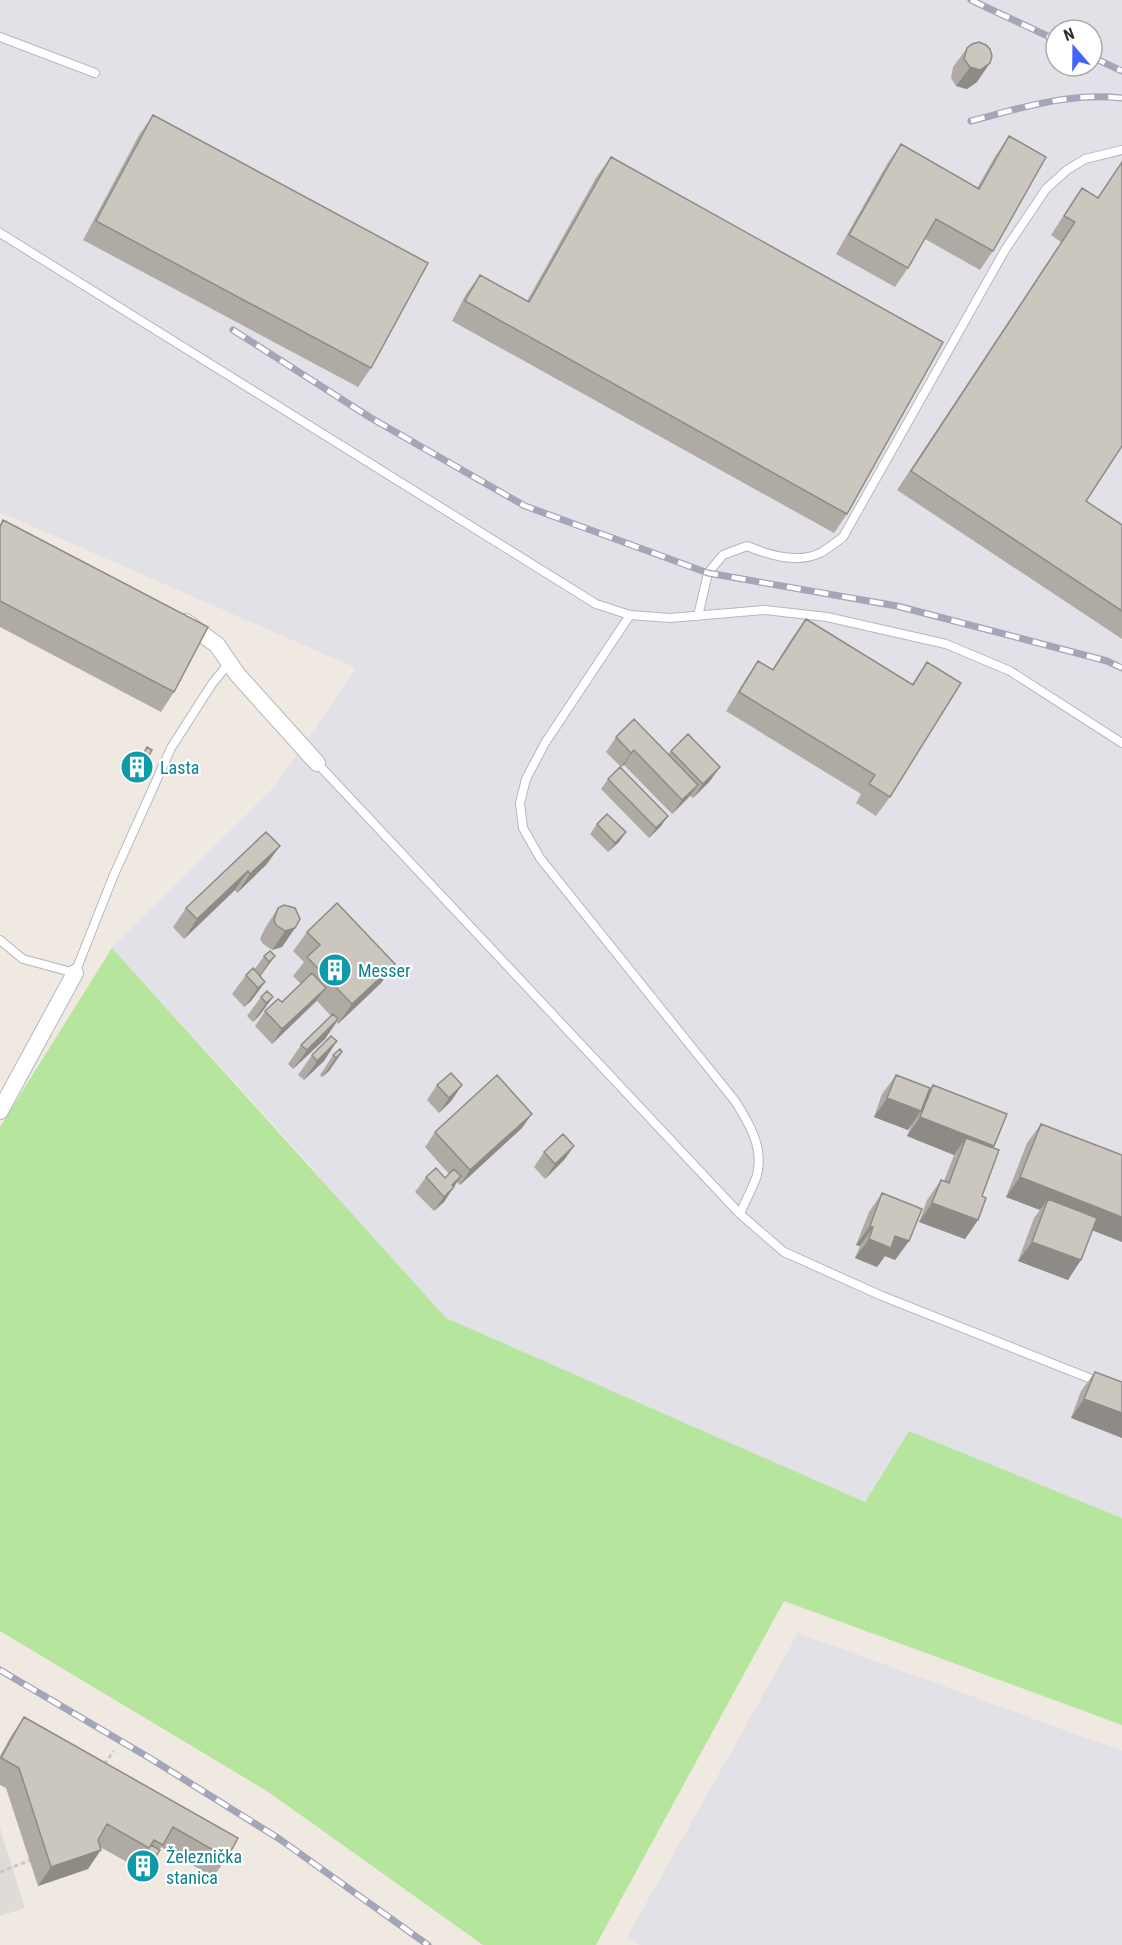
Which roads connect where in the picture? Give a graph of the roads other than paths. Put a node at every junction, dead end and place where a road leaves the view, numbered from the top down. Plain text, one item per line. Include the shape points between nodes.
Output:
1 (0, 37) edge
2 (95, 73) dead end
3 (1122, 150) edge
4 (0, 233) edge
5 (175, 614) edge
6 (630, 615) junction
7 (698, 616) junction
8 (229, 663) junction
9 (1122, 743) edge
10 (317, 764) joint
11 (0, 940) edge
12 (75, 973) junction
13 (0, 1111) edge
14 (740, 1214) junction
15 (1111, 1386) edge

1 - 2 lane
3 - 7 lane via 1086,159 1066,170 1046,189 1005,250 843,537 821,553 807,557 773,556 747,546 723,555 708,573
4 - 6 lane via 596,604
5 - 8 street via 217,645
6 - 7 lane
6 - 14 lane via 545,743 526,779 520,803 523,828 540,858 735,1101 754,1131 757,1174
7 - 9 lane via 765,610 827,618 946,644 1011,671
8 - 10 street
8 - 12 lane via 171,748
10 - 14 lane
11 - 12 lane via 23,959
12 - 13 street
14 - 15 lane via 784,1252 882,1296

